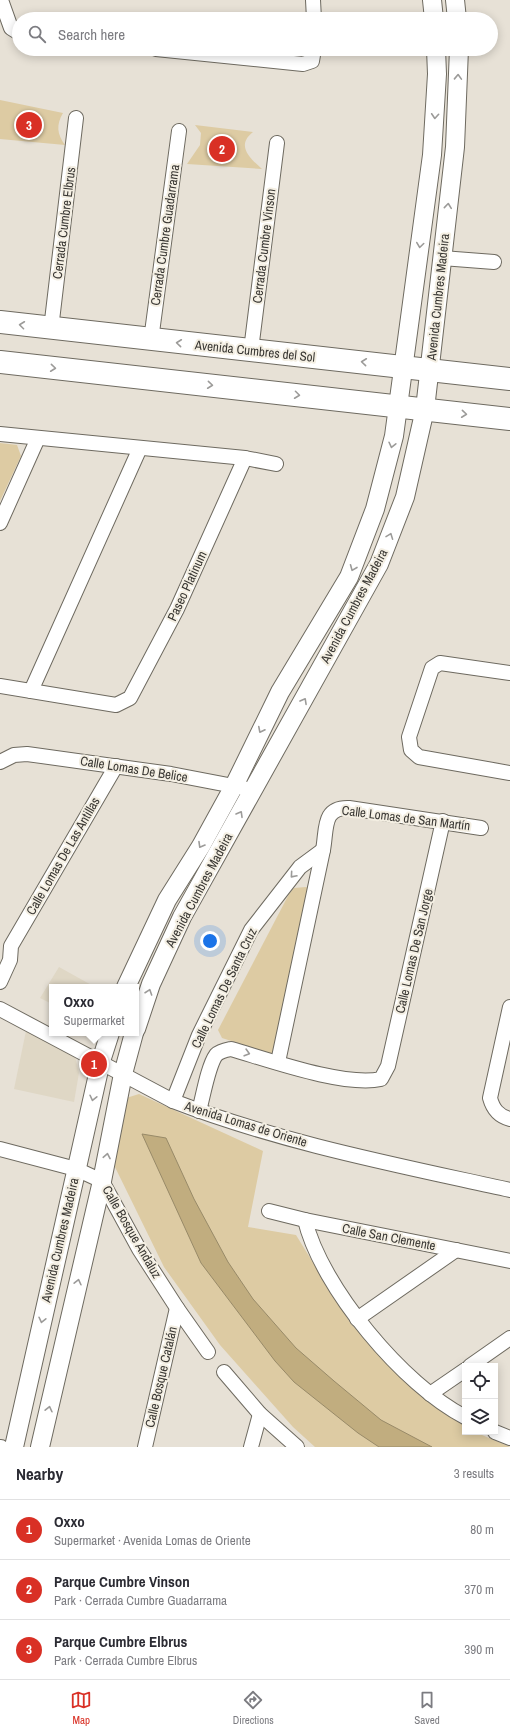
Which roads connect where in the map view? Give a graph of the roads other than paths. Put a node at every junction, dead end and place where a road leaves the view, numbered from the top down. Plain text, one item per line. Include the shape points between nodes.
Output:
1 (1, 0) edge
2 (313, 0) edge
3 (432, 0) edge
4 (455, 0) edge
5 (314, 12) edge
6 (433, 12) edge
7 (456, 12) edge
8 (12, 29) edge
9 (225, 56) edge
10 (312, 56) edge
11 (436, 56) edge
12 (459, 56) edge
13 (76, 118) dead end
14 (179, 131) dead end
15 (433, 142) junction
16 (277, 143) dead end
17 (455, 147) junction
18 (442, 258) junction
19 (494, 262) dead end
20 (0, 322) edge
21 (51, 329) junction
22 (150, 340) junction
23 (251, 350) junction
24 (0, 362) edge
25 (402, 367) junction
26 (430, 370) junction
27 (510, 379) edge
28 (398, 406) junction
29 (425, 409) junction
30 (510, 419) edge
31 (0, 434) edge
32 (38, 438) junction
33 (140, 448) junction
34 (245, 458) junction
35 (276, 464) dead end
36 (0, 523) edge
37 (510, 673) edge
38 (0, 686) edge
39 (31, 691) junction
40 (0, 762) edge
41 (116, 766) junction
42 (510, 774) edge
43 (234, 786) junction
44 (254, 791) junction
45 (443, 821) junction
46 (481, 828) dead end
47 (324, 850) junction
48 (5, 953) edge
49 (0, 982) edge
50 (127, 984) edge
51 (510, 1006) edge
52 (0, 1009) edge
53 (139, 1020) edge
54 (49, 1034) edge
55 (52, 1036) edge
56 (109, 1036) edge
57 (133, 1036) edge
58 (101, 1061) junction
59 (278, 1062) junction
60 (122, 1074) junction
61 (173, 1101) junction
62 (199, 1111) junction
63 (510, 1119) edge
64 (0, 1149) edge
65 (76, 1169) junction
66 (102, 1181) junction
67 (510, 1190) edge
68 (269, 1211) dead end
69 (305, 1220) junction
70 (456, 1250) junction
71 (510, 1262) edge
72 (177, 1308) junction
73 (357, 1319) junction
74 (510, 1338) edge
75 (208, 1352) dead end
76 (474, 1363) edge
77 (224, 1372) dead end
78 (462, 1372) edge
79 (430, 1394) junction
80 (260, 1414) junction
81 (462, 1414) edge
82 (498, 1433) edge
83 (510, 1438) edge
84 (14, 1447) edge
85 (40, 1447) edge
86 (145, 1447) edge
87 (251, 1447) edge
88 (297, 1447) edge

1 - 8 street
2 - 5 street
3 - 6 street
4 - 7 street
9 - 10 street via 303,64
11 -> 15 street, Avenida Cumbres Madeira
17 -> 12 street, Avenida Cumbres Madeira
13 - 21 street, Cerrada Cumbre Elbrus
14 - 22 street, Cerrada Cumbre Guadarrama
15 - 17 street
15 -> 25 street, Avenida Cumbres Madeira
16 - 23 street, Cerrada Cumbre Vinson
18 -> 17 street, Avenida Cumbres Madeira
18 - 19 street
18 - 26 street, Avenida Cumbres Madeira
21 -> 20 main road, Avenida Cumbres del Sol
21 - 22 main road, Avenida Cumbres del Sol
23 -> 22 main road, Avenida Cumbres del Sol
25 -> 23 main road, Avenida Cumbres del Sol
24 -> 28 main road
25 - 26 main road, Avenida Cumbres del Sol
25 - 28 street, Avenida Cumbres Madeira
26 - 27 main road, Avenida Cumbres del Sol
26 - 29 street, Avenida Cumbres Madeira
28 - 29 main road
28 -> 43 street, Avenida Cumbres Madeira via 385,477 349,577 280,692
29 -> 30 main road
44 -> 29 street, Avenida Cumbres Madeira via 379,564 405,497
31 - 32 street
32 - 33 street
32 - 36 street
33 - 34 street
33 - 39 street
34 - 35 street
34 - 39 street, Paseo Platinum via 177,610 130,698 116,705
37 - 42 street via 440,663 432,668 409,737 411,750 419,757
38 - 39 street
40 - 41 street, Calle Lomas De Belice via 14,754 27,754
41 - 43 street, Calle Lomas De Belice
41 - 48 street, Calle Lomas De Las Antillas
43 - 44 street, Calle Lomas De Belice
43 -> 50 street, Avenida Cumbres Madeira via 167,900
53 -> 44 street, Avenida Cumbres Madeira via 151,984 182,917
45 - 46 street, Calle Lomas de San Martín
45 - 47 street, Calle Lomas de San Martín via 339,808 332,811 329,816
45 - 59 street, Calle Lomas De San Jorge via 388,1066 381,1079 342,1079
47 - 59 street
47 -> 61 street, Calle Lomas De Santa Cruz via 300,867 251,930 199,1035
48 - 49 street, Calle Lomas De Las Antillas
51 - 63 street via 490,1098 498,1114
52 - 54 street, Avenida Lomas de Oriente
55 - 58 street, Avenida Lomas de Oriente
56 - 58 street, Avenida Cumbres Madeira
57 - 60 street
58 - 60 street, Avenida Lomas de Oriente
58 -> 65 street, Avenida Cumbres Madeira
62 -> 59 street, Calle Lomas De Santa Cruz via 216,1055 223,1050 231,1049
60 - 61 street, Avenida Lomas de Oriente
66 -> 60 street
61 - 62 street, Avenida Lomas de Oriente
62 - 67 street, Avenida Lomas de Oriente via 344,1153
64 - 65 street, Calle Bosque Andaluz
65 - 66 street, Calle Bosque Andaluz
65 -> 84 street, Avenida Cumbres Madeira
66 - 72 street, Calle Bosque Andaluz via 140,1250
85 -> 66 street
68 - 69 street, Calle San Clemente
69 - 70 street, Calle San Clemente
69 - 73 street via 318,1257
70 - 71 street, Calle San Clemente
70 - 73 street
72 - 75 street, Calle Bosque Andaluz
72 - 86 street, Calle Bosque Catalán
73 - 79 street via 390,1357
74 - 76 street
77 - 80 street
78 - 79 street
79 - 81 street
80 - 87 street
80 - 88 street
82 - 83 street

